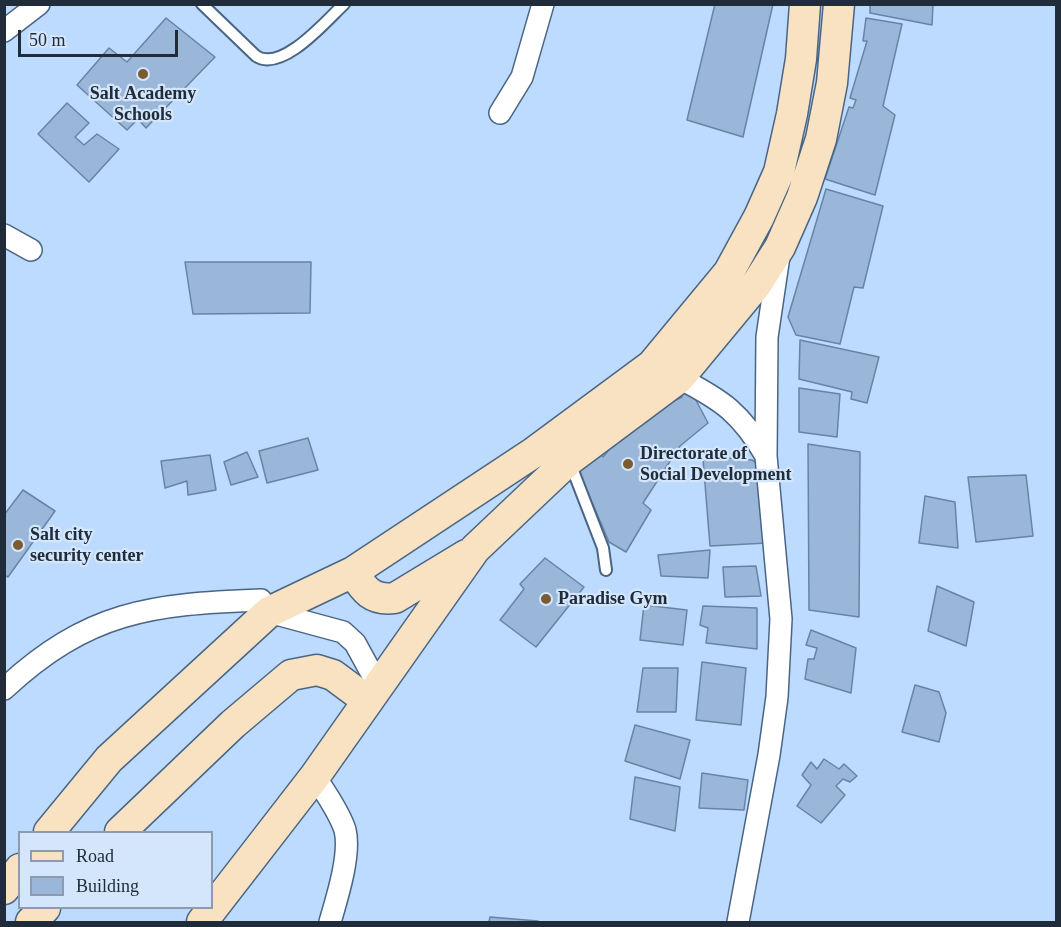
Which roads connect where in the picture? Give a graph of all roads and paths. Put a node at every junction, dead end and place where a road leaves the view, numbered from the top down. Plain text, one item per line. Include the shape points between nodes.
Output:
1 (39, 4) edge
2 (202, 4) edge
3 (344, 4) edge
4 (543, 4) edge
5 (805, 4) edge
6 (839, 4) edge
7 (4, 31) edge
8 (500, 113) dead end
9 (4, 235) edge
10 (780, 247) junction
11 (31, 250) dead end
12 (679, 378) junction
13 (766, 456) junction
14 (569, 460) junction
15 (475, 549) junction
16 (606, 570) dead end
17 (353, 572) junction
18 (269, 612) junction
19 (4, 689) edge
20 (373, 693) junction
21 (315, 776) junction
22 (51, 831) edge
23 (121, 831) edge
24 (18, 872) edge
25 (4, 889) edge
26 (213, 908) edge
27 (44, 909) edge
28 (212, 909) edge
29 (31, 922) edge
30 (202, 922) edge
31 (330, 922) edge
32 (738, 922) edge

1 - 7 street
2 - 3 lane via 256,56 267,60 299,46
4 - 8 street via 522,77
5 - 17 main road via 801,58 781,163 759,218 729,272 651,365 533,453
6 - 10 main road via 832,82 821,139
9 - 11 street
10 - 12 main road via 750,292
10 - 13 street via 767,337
12 - 13 street via 739,416
12 - 14 main road
13 - 32 street via 781,619 777,697 770,755
14 - 15 main road
14 - 16 lane via 603,548
15 - 17 main road via 395,598 374,597
15 - 20 main road
17 - 18 main road
18 - 19 street via 261,600 187,604 117,618 55,647
18 - 20 street via 343,632 355,643
18 - 22 main road via 109,759
20 - 21 main road
20 - 23 main road via 317,670 291,675 233,724
21 - 26 main road
21 - 31 street via 346,836
24 - 25 main road
27 - 29 main road
28 - 30 main road

